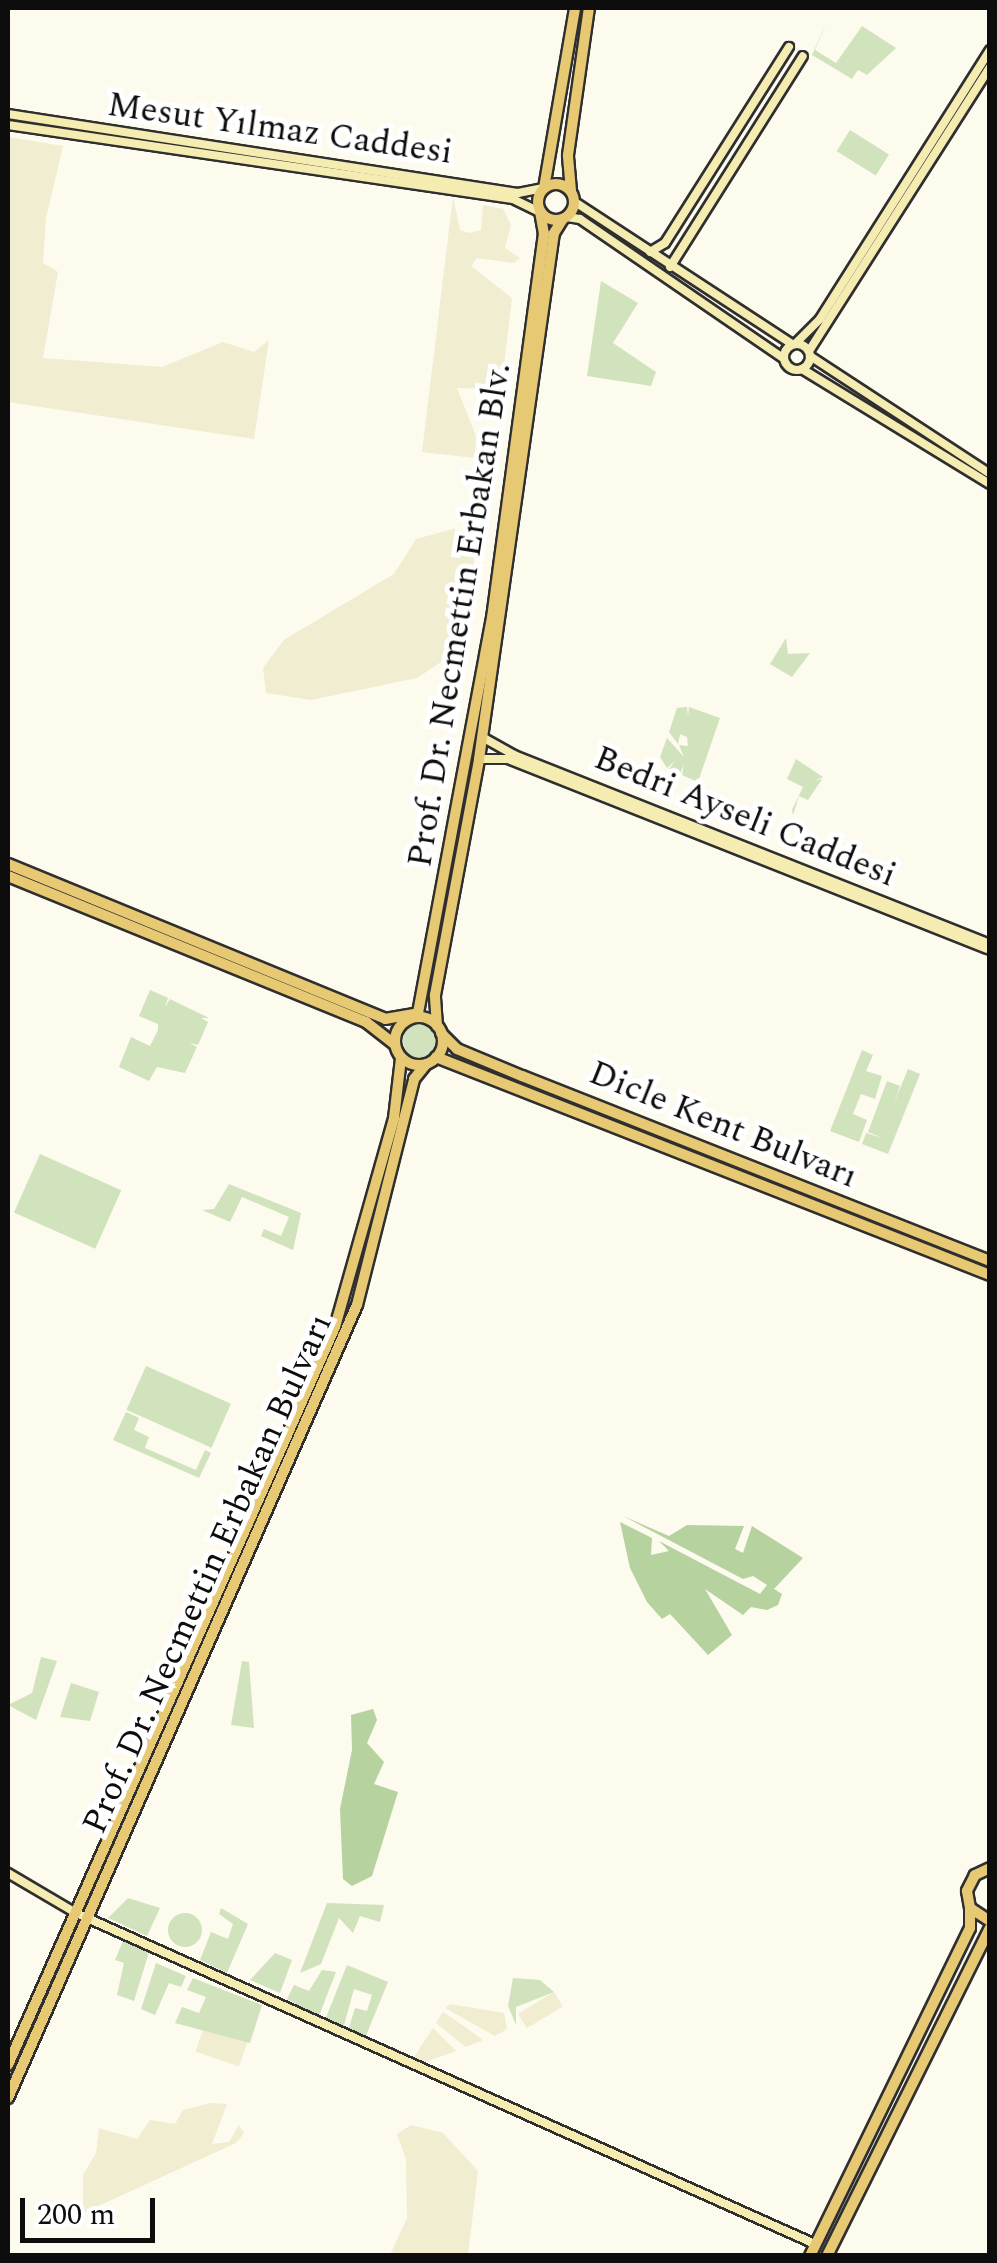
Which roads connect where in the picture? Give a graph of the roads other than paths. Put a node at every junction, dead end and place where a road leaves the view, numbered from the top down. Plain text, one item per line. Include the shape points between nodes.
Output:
1 (575, 8) edge
2 (589, 8) edge
3 (789, 47) dead end
4 (990, 50) edge
5 (803, 56) dead end
6 (990, 67) edge
7 (8, 114) edge
8 (8, 125) edge
9 (544, 188) junction
10 (573, 196) junction
11 (540, 212) junction
12 (564, 218) junction
13 (648, 252) junction
14 (670, 267) junction
15 (794, 344) junction
16 (810, 354) junction
17 (784, 358) junction
18 (802, 369) junction
19 (990, 474) edge
20 (990, 484) edge
21 (482, 737) junction
22 (479, 759) junction
23 (8, 864) edge
24 (8, 876) edge
25 (990, 947) edge
26 (408, 1020) junction
27 (439, 1030) junction
28 (395, 1046) junction
29 (401, 1058) junction
30 (431, 1060) junction
31 (990, 1261) edge
32 (990, 1275) edge
33 (990, 1868) edge
34 (8, 1873) edge
35 (970, 1908) junction
36 (81, 1915) junction
37 (990, 1924) edge
38 (8, 2065) edge
39 (8, 2098) edge
40 (812, 2250) edge
41 (827, 2256) edge

1 - 9 main road
2 - 10 main road via 568,155
3 - 13 main road via 665,243
4 - 15 main road via 820,319
5 - 14 main road
6 - 16 main road
7 - 9 main road, Mesut Yılmaz Caddesi via 518,192
8 - 11 main road, Mesut Yılmaz Caddesi via 512,199
9 - 10 main road via 555,184
9 - 11 main road, Prof. Dr. Necmettin Erbakan Blv.
10 - 12 main road, Prof. Dr. Necmettin Erbakan Blv.
10 - 13 main road
11 - 12 main road
11 - 26 main road, Prof. Dr. Necmettin Erbakan Blv. via 544,234 478,702 426,1000
12 - 17 main road via 580,219
12 - 21 main road, Prof. Dr. Necmettin Erbakan Blv. via 554,233
13 - 14 main road
14 - 15 main road
15 - 16 main road
15 - 17 main road
16 - 18 main road
16 - 19 main road
17 - 18 main road via 790,368
18 - 20 main road
21 - 22 main road, Prof. Dr. Necmettin Erbakan Blv.
21 - 25 main road, Bedri Ayseli Caddesi
22 - 25 main road, Bedri Ayseli Caddesi via 508,758
22 - 27 main road, Prof. Dr. Necmettin Erbakan Blv. via 440,964
23 - 26 main road via 340,1002
24 - 28 main road via 366,1022
26 - 27 main road via 424,1018
26 - 28 main road
27 - 30 main road
27 - 31 main road, Dicle Kent Bulvarı via 457,1048 522,1076
28 - 29 main road
29 - 30 main road
29 - 36 main road, Prof. Dr. Necmettin Erbakan Bulvarı via 394,1118 335,1327
30 - 32 main road, Dicle Kent Bulvarı
30 - 36 main road, Prof. Dr. Necmettin Erbakan Bulvarı via 414,1079 357,1306
33 - 35 main road via 970,1882
34 - 36 main road
35 - 37 main road
35 - 40 main road via 970,1928
36 - 38 main road, Prof. Dr. Necmettin Erbakan Bulvarı
36 - 39 main road, Prof. Dr. Necmettin Erbakan Bulvarı
36 - 40 main road
37 - 41 main road

